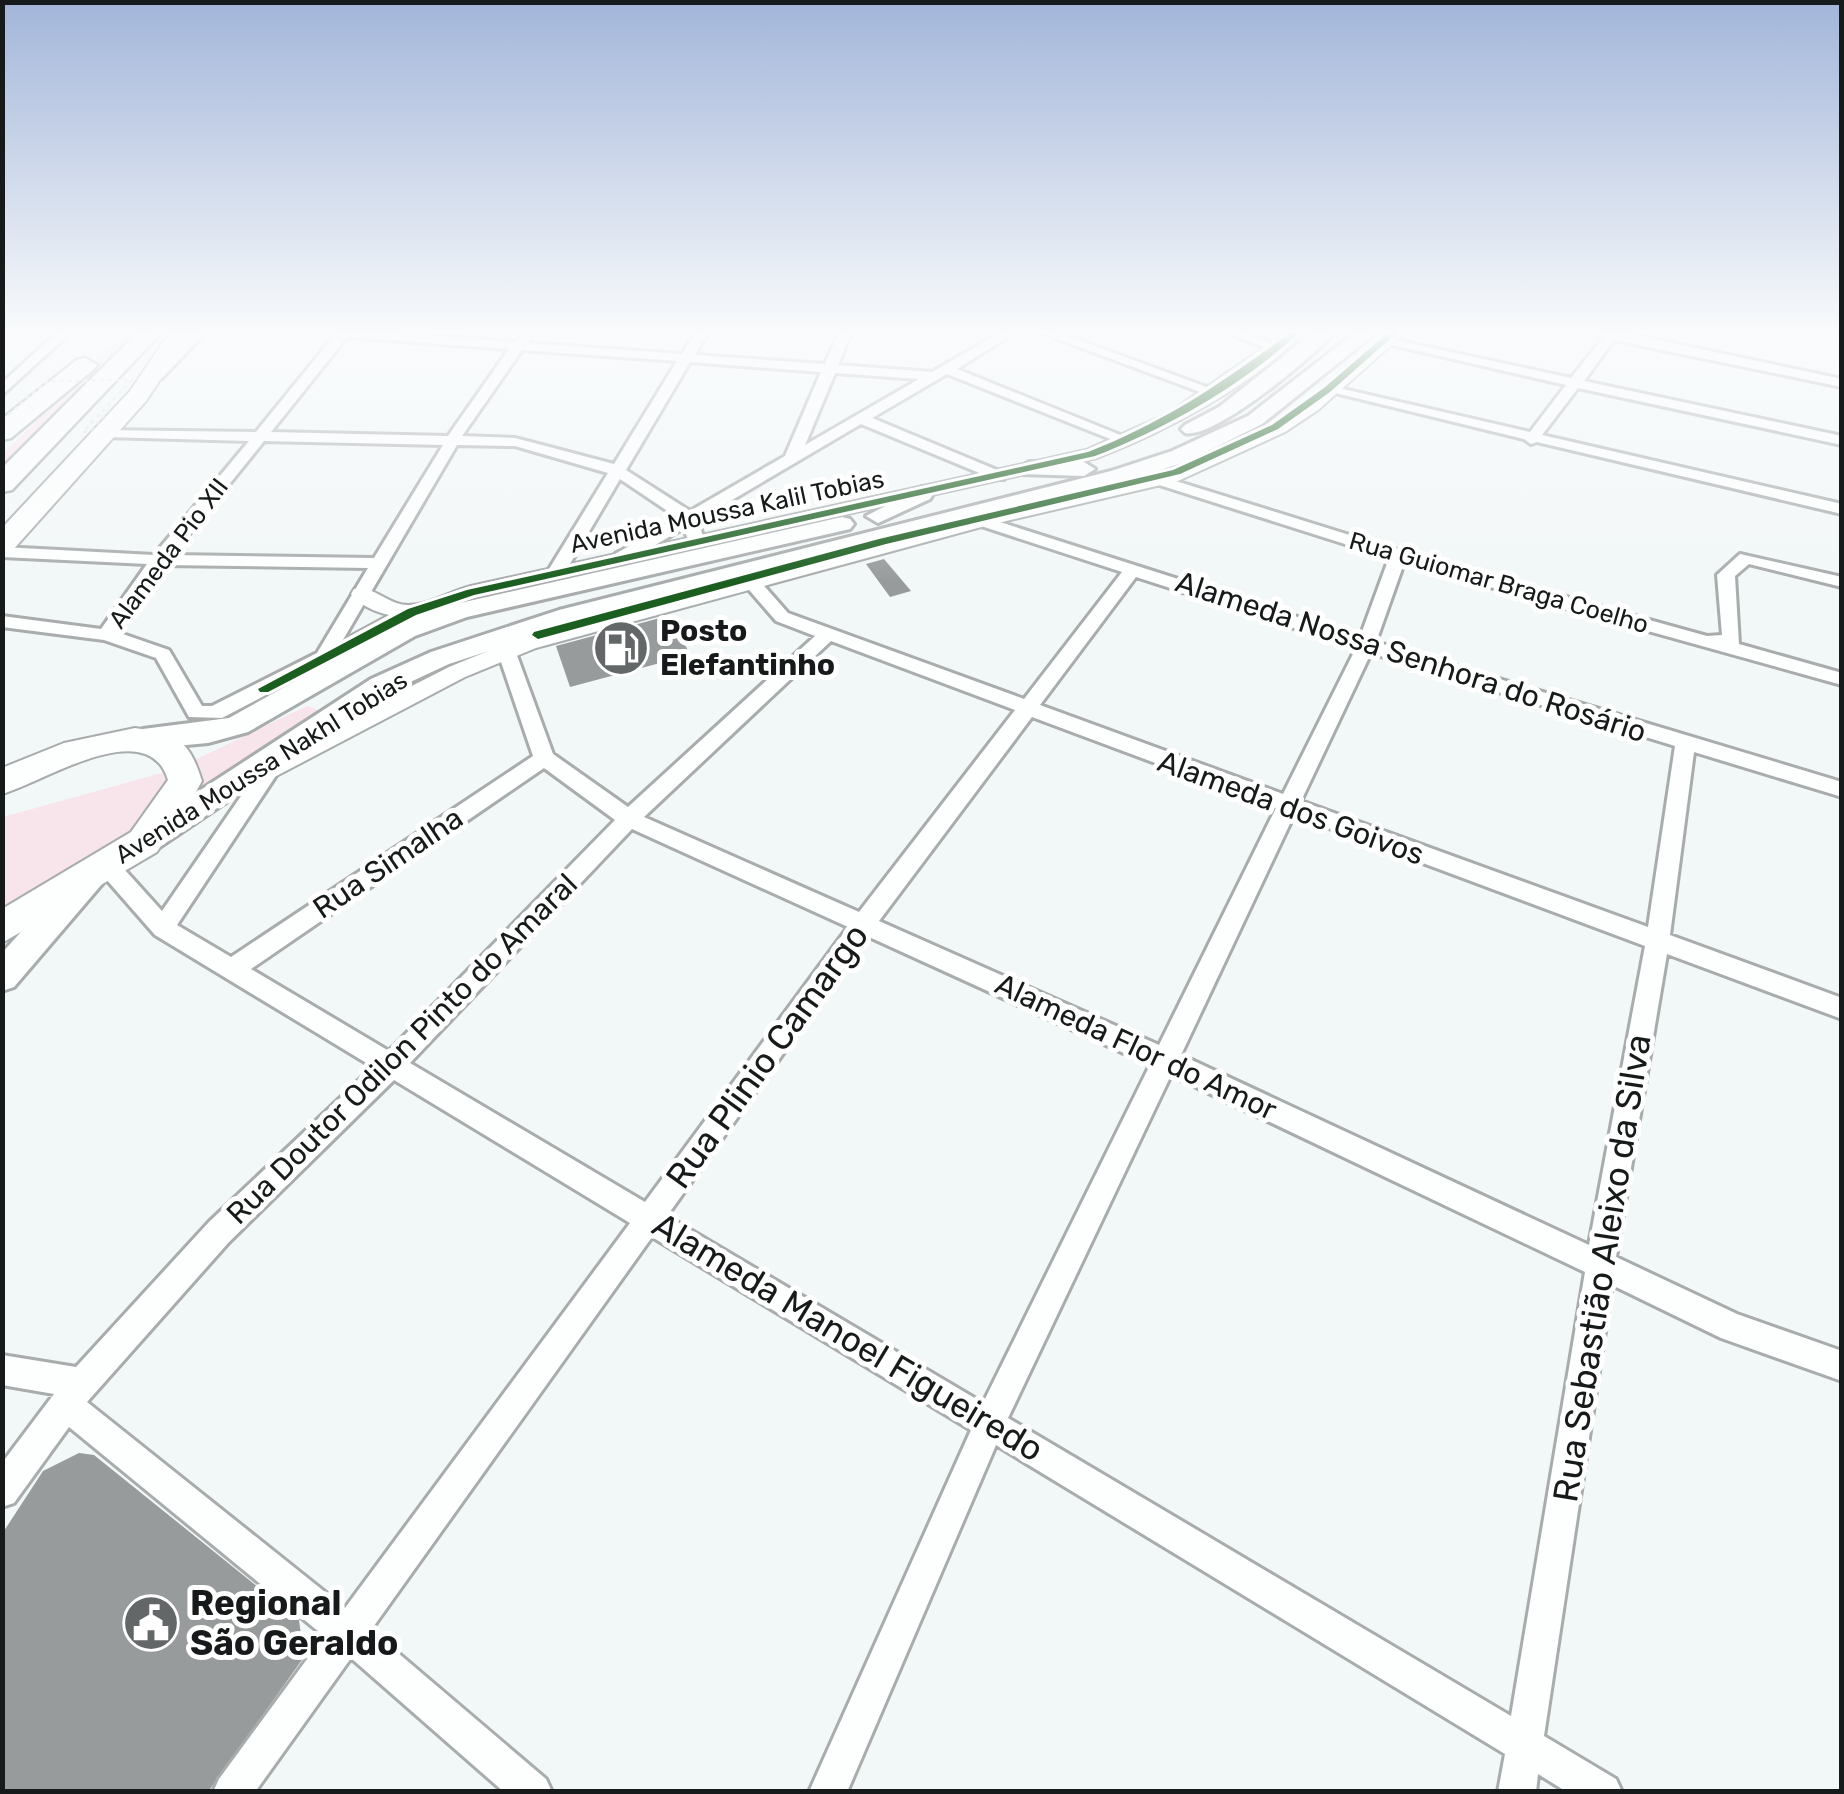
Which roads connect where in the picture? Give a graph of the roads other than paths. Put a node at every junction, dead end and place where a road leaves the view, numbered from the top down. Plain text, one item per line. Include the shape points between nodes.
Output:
1 (22, 416) edge
2 (33, 416) edge
3 (69, 416) edge
4 (114, 416) edge
5 (274, 416) edge
6 (467, 416) edge
7 (652, 416) edge
8 (809, 416) edge
9 (867, 416) edge
10 (1059, 416) edge
11 (1180, 416) edge
12 (1216, 416) edge
13 (1263, 416) edge
14 (1290, 416) edge
15 (1448, 416) edge
16 (1548, 416) edge
17 (1729, 416) edge
18 (861, 419) junction
19 (108, 421) junction
20 (2, 432) edge
21 (260, 434) junction
22 (454, 438) junction
23 (1531, 440) junction
24 (1842, 440) edge
25 (1128, 441) junction
26 (2, 446) edge
27 (791, 460) junction
28 (1029, 469) junction
29 (1084, 469) junction
30 (618, 472) junction
31 (999, 476) junction
32 (1118, 476) junction
33 (1158, 480) junction
34 (2, 484) edge
35 (922, 494) junction
36 (1077, 500) junction
37 (1842, 509) edge
38 (878, 516) junction
39 (982, 520) junction
40 (696, 539) junction
41 (764, 542) junction
42 (2, 548) edge
43 (820, 552) junction
44 (856, 553) junction
45 (1398, 556) junction
46 (158, 560) junction
47 (380, 563) junction
48 (613, 566) junction
49 (1134, 568) junction
50 (750, 578) junction
51 (1842, 582) edge
52 (550, 583) junction
53 (670, 592) junction
54 (362, 594) junction
55 (456, 605) junction
56 (412, 612) junction
57 (2, 621) edge
58 (829, 633) junction
59 (106, 635) junction
60 (1700, 640) junction
61 (511, 643) junction
62 (1366, 645) junction
63 (324, 656) junction
64 (1842, 679) edge
65 (306, 687) junction
66 (1028, 710) junction
67 (143, 739) junction
68 (1685, 743) junction
69 (544, 758) junction
70 (268, 772) junction
71 (2, 782) edge
72 (230, 787) junction
73 (1842, 790) edge
74 (1287, 807) junction
75 (629, 820) junction
76 (144, 842) junction
77 (99, 870) junction
78 (864, 923) junction
79 (2, 928) edge
80 (163, 928) junction
81 (1657, 943) junction
82 (232, 969) junction
83 (2, 977) edge
84 (1842, 1010) edge
85 (1164, 1059) junction
86 (393, 1064) junction
87 (648, 1217) junction
88 (1601, 1267) junction
89 (1842, 1366) edge
90 (2, 1370) edge
91 (73, 1393) junction
92 (990, 1422) junction
93 (2, 1490) edge
94 (348, 1633) junction
95 (1524, 1743) junction
96 (232, 1792) edge
97 (533, 1792) edge
98 (828, 1792) edge
99 (1516, 1792) edge
100 (1603, 1792) edge

1 - 20 highway
2 - 26 highway
3 - 34 highway
4 - 19 highway
5 - 21 street, Alameda Pio XII
6 - 22 street
7 - 30 street
8 - 27 street
9 - 18 street
10 - 25 street
11 - 25 street, Avenida Moussa Kalil Tobias
12 - 29 main road, Avenida Moussa Nakhl Tobias via 1145,450
13 - 32 main road, Avenida Moussa Nakhl Tobias via 1180,456
14 - 33 street via 1234,451
15 - 23 street
16 - 23 street
17 - 24 street
18 - 27 street
18 - 31 street
19 - 21 street
19 - 42 highway
21 - 22 street
21 - 46 street, Alameda Pio XII
22 - 30 street via 556,450
22 - 47 street
23 - 37 street
25 - 28 street, Avenida Moussa Kalil Tobias
27 - 40 street
28 - 29 main road
28 - 31 street, Avenida Moussa Kalil Tobias
29 - 38 main road, Avenida Moussa Nakhl Tobias
30 - 40 street via 639,482
30 - 52 street
31 - 35 street, Avenida Moussa Kalil Tobias
32 - 36 main road
32 - 43 main road, Avenida Moussa Nakhl Tobias
33 - 36 street
33 - 45 street, Rua Guiomar Braga Coelho
35 - 38 main road
35 - 40 street, Avenida Moussa Kalil Tobias
36 - 39 street
38 - 41 main road, Avenida Moussa Nakhl Tobias
39 - 44 street
39 - 49 street, Alameda Nossa Senhora do Rosário
40 - 41 main road, Avenida Moussa Nakhl Tobias
40 - 48 main road, Avenida Moussa Nakhl Tobias
40 - 48 street
40 - 53 main road via 704,568 698,579
41 - 50 main road via 744,560
42 - 46 street
43 - 44 main road
43 - 50 main road, Avenida Moussa Nakhl Tobias
44 - 50 street
45 - 60 street, Rua Guiomar Braga Coelho
45 - 62 street
46 - 47 street
46 - 59 street, Alameda Pio XII
47 - 54 street
48 - 52 main road, Avenida Moussa Nakhl Tobias
49 - 62 street, Alameda Nossa Senhora do Rosário
49 - 66 street, Rua Plinio Camargo
50 - 53 main road, Avenida Moussa Nakhl Tobias
50 - 58 street, Alameda dos Goivos via 782,617
50 - 61 street
51 - 60 street via 1746,558 1726,575 1732,641
52 - 55 main road, Avenida Moussa Nakhl Tobias
52 - 61 main road via 501,615
53 - 61 main road, Avenida Moussa Nakhl Tobias via 568,616
54 - 56 street
54 - 63 street
55 - 56 street
55 - 65 main road, Avenida Moussa Nakhl Tobias
56 - 63 street
57 - 59 street
58 - 66 street, Alameda dos Goivos
58 - 75 street, Rua Doutor Odilon Pinto do Amaral
59 - 63 street via 163,654 196,712 215,713
60 - 64 street, Rua Guiomar Braga Coelho
61 - 69 street
61 - 70 street
61 - 72 main road, Avenida Moussa Nakhl Tobias via 381,685
62 - 68 street, Alameda Nossa Senhora do Rosário
62 - 74 street
63 - 65 street
65 - 67 main road, Avenida Moussa Nakhl Tobias via 238,725
66 - 74 street, Alameda dos Goivos
66 - 78 street, Rua Plinio Camargo
67 - 71 highway, Avenida Moussa Nakhl Tobias via 72,752
67 - 76 highway via 172,750 185,780
68 - 73 street, Alameda Nossa Senhora do Rosário
68 - 81 street, Rua Sebastião Aleixo da Silva
69 - 75 street, Alameda Flor do Amor
69 - 82 street, Rua Simalha
70 - 72 street
70 - 80 street
72 - 76 main road, Avenida Moussa Nakhl Tobias
74 - 81 street, Alameda dos Goivos
74 - 85 street
75 - 78 street, Alameda Flor do Amor
75 - 86 street, Rua Doutor Odilon Pinto do Amaral
76 - 77 highway, Avenida Moussa Nakhl Tobias
77 - 79 highway, Avenida Moussa Nakhl Tobias
77 - 80 street, Alameda Manoel Figueiredo
77 - 83 main road
78 - 85 street, Alameda Flor do Amor
78 - 87 street, Rua Plinio Camargo
80 - 82 street, Alameda Manoel Figueiredo
81 - 84 street, Alameda dos Goivos
81 - 88 street, Rua Sebastião Aleixo da Silva
82 - 86 street, Alameda Manoel Figueiredo
85 - 88 street, Alameda Flor do Amor
85 - 92 street
86 - 87 street, Alameda Manoel Figueiredo
86 - 91 street, Rua Doutor Odilon Pinto do Amaral via 219,1232
87 - 92 street, Alameda Manoel Figueiredo
87 - 94 street, Rua Plinio Camargo
88 - 89 street, Alameda Flor do Amor via 1732,1327
88 - 95 street, Rua Sebastião Aleixo da Silva
90 - 91 street
91 - 93 street, Rua Doutor Odilon Pinto do Amaral
91 - 94 street
92 - 95 street, Alameda Manoel Figueiredo
92 - 98 street
94 - 96 street, Rua Plinio Camargo
94 - 97 street
95 - 99 street, Rua Sebastião Aleixo da Silva
95 - 100 street, Alameda Manoel Figueiredo

